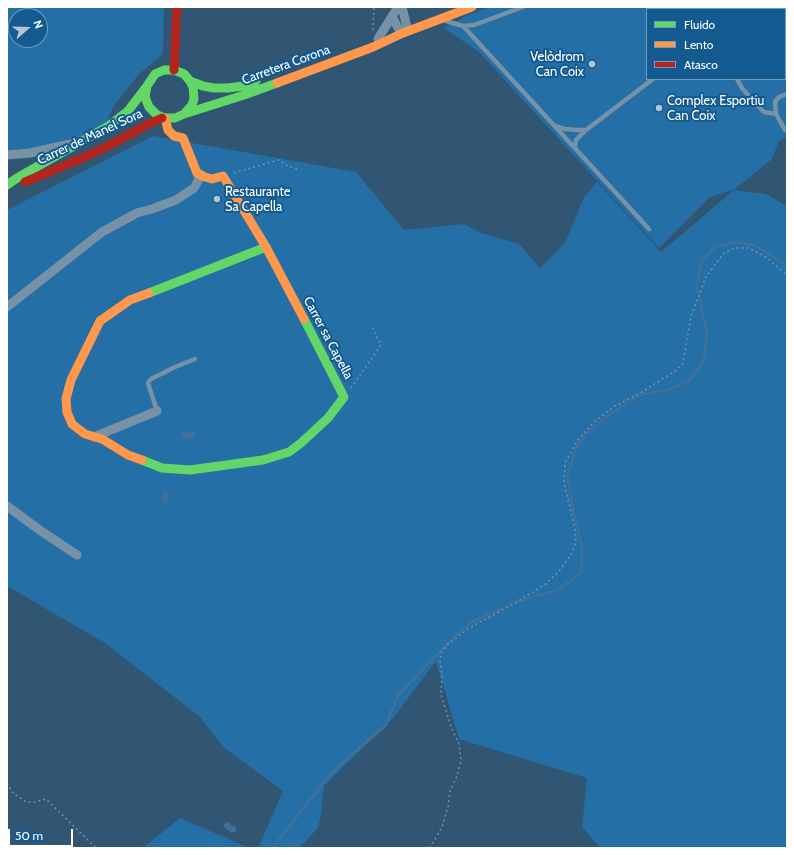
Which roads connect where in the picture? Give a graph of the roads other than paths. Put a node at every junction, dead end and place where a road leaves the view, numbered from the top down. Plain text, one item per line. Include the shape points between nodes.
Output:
1 (177, 7) edge
2 (398, 7) edge
3 (402, 7) edge
4 (472, 7) edge
5 (523, 7) edge
6 (392, 16) junction
7 (440, 19) junction
8 (463, 26) junction
9 (402, 34) junction
10 (375, 40) junction
11 (174, 70) junction
12 (652, 80) edge
13 (738, 80) edge
14 (190, 81) junction
15 (147, 86) junction
16 (787, 94) edge
17 (184, 114) junction
18 (776, 114) junction
19 (164, 118) junction
20 (554, 125) junction
21 (586, 130) junction
22 (787, 131) edge
23 (81, 141) junction
24 (575, 148) junction
25 (7, 155) edge
26 (200, 174) junction
27 (7, 184) edge
28 (7, 190) edge
29 (648, 229) dead end
30 (266, 247) junction
31 (7, 308) edge
32 (195, 359) dead end
33 (156, 411) joint
34 (94, 437) junction
35 (7, 506) edge
36 (77, 555) dead end

1 - 11 street
2 - 6 street
3 - 9 street
4 - 7 street, Carretera Corona
5 - 8 lane via 474,25
6 - 9 street
6 - 10 street
7 - 8 lane
7 - 9 street, Carretera Corona
8 - 20 lane
9 - 10 street, Carretera Corona
9 - 17 street, Carretera Corona via 250,93
10 - 14 street, Carretera Corona via 243,86 214,88
11 - 14 street via 184,74
11 - 15 street via 164,70 155,74
12 - 21 lane
13 - 18 lane via 764,112
14 - 17 street via 194,99
15 - 19 street via 145,97 149,108
15 - 23 street, Carrer de Manel Sora via 128,111 107,127
16 - 18 lane via 775,102
17 - 19 street via 175,118
18 - 22 lane
19 - 26 street via 168,130 174,136 183,138 197,173
19 - 28 street, Carrer de Manel Sora via 87,156
20 - 21 lane via 565,129
20 - 24 lane
21 - 24 lane via 576,140
23 - 25 street via 30,153
23 - 27 street, Carrer de Manel Sora
24 - 29 lane
26 - 30 street, Carrer sa Capella via 212,179 223,176
26 - 31 street via 194,188 176,200 137,213 102,232
30 - 34 street, Carrer sa Capella via 130,300 100,321 71,380 66,399 67,412 72,424
30 - 34 street, Carrer sa Capella via 344,397 328,418 289,452 263,460 190,470 162,468 128,455
32 - 33 lane via 151,379 148,383
33 - 34 street
35 - 36 street

